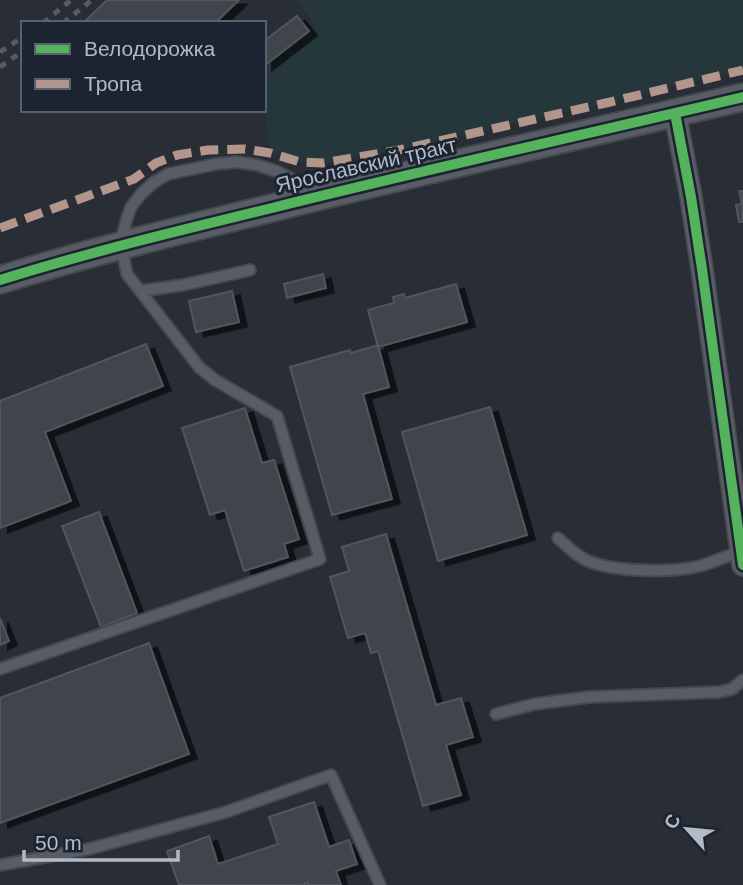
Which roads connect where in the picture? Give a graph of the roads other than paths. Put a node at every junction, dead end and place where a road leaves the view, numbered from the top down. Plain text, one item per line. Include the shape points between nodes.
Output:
1 (743, 97) edge
2 (676, 113) junction
3 (323, 195) junction
4 (121, 244) junction
5 (250, 270) dead end
6 (0, 280) edge
7 (140, 291) junction
8 (558, 538) dead end
9 (742, 558) edge
10 (0, 668) edge
11 (743, 680) edge
12 (496, 714) dead end
13 (0, 865) edge
14 (380, 885) edge

1 - 2 street, Ярославский тракт
2 - 3 street, Ярославский тракт
2 - 9 street
3 - 4 street, Ярославский тракт
3 - 4 lane via 276,171 236,162 168,174 131,207
4 - 6 street, Ярославский тракт
4 - 7 lane via 127,274
5 - 7 lane
7 - 10 lane via 199,368 277,416 320,559
8 - 9 lane via 575,554 610,568 665,570
11 - 12 lane via 719,692 579,698
13 - 14 lane via 89,849 214,815 331,775

